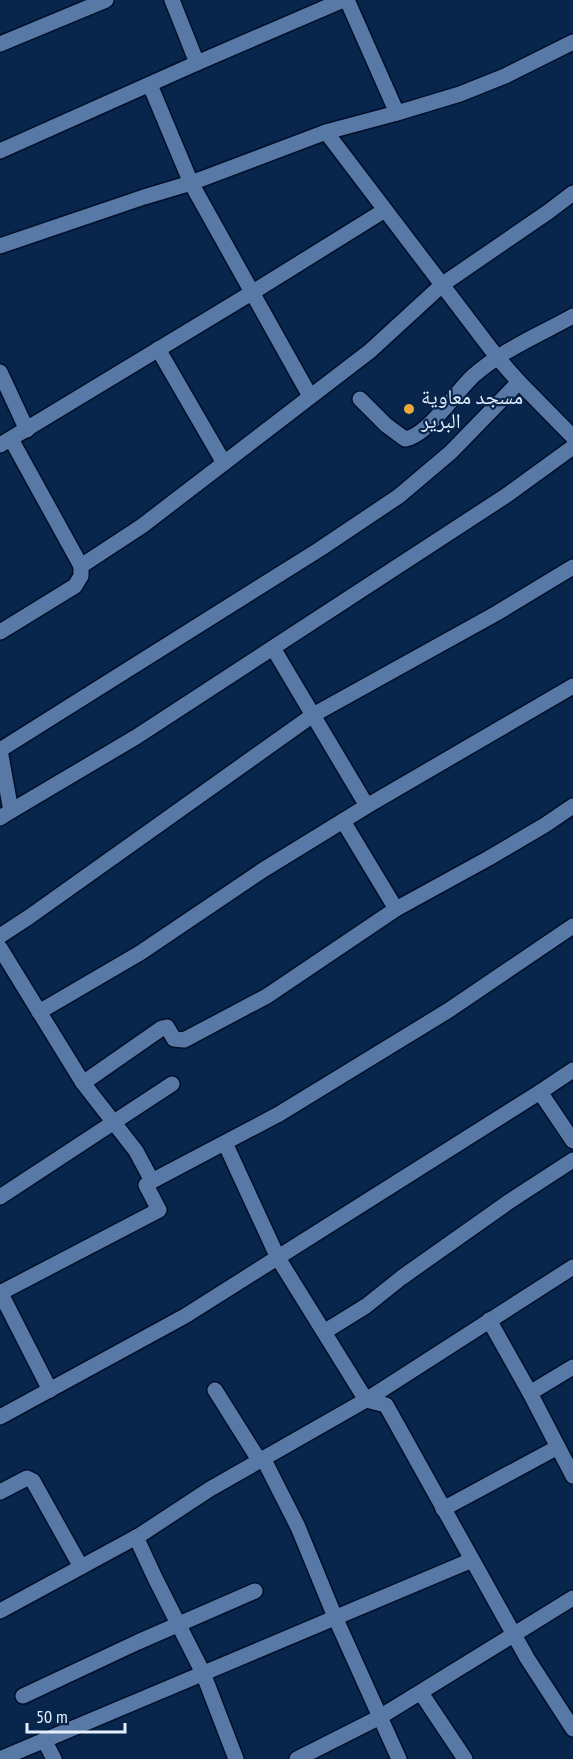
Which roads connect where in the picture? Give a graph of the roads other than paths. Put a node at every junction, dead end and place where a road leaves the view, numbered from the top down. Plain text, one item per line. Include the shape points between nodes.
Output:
1 (104, 0) edge
2 (172, 0) edge
3 (345, 0) edge
4 (573, 42) edge
5 (0, 44) edge
6 (197, 63) junction
7 (150, 85) junction
8 (397, 114) junction
9 (326, 132) junction
10 (0, 152) edge
11 (191, 183) junction
12 (573, 193) edge
13 (385, 210) junction
14 (0, 246) edge
15 (443, 284) junction
16 (253, 292) junction
17 (573, 316) edge
18 (158, 349) junction
19 (497, 357) junction
20 (0, 372) edge
21 (519, 382) junction
22 (310, 396) junction
23 (360, 399) dead end
24 (27, 430) junction
25 (573, 437) edge
26 (5, 442) edge
27 (573, 447) edge
28 (224, 463) junction
29 (81, 566) junction
30 (573, 567) edge
31 (0, 632) edge
32 (273, 648) junction
33 (573, 686) edge
34 (313, 715) junction
35 (0, 750) edge
36 (367, 806) junction
37 (573, 806) edge
38 (5, 814) edge
39 (344, 821) junction
40 (396, 909) junction
41 (573, 926) edge
42 (1, 936) edge
43 (39, 1012) junction
44 (573, 1070) edge
45 (83, 1083) junction
46 (172, 1084) dead end
47 (540, 1092) junction
48 (114, 1122) junction
49 (573, 1141) edge
50 (225, 1143) junction
51 (572, 1164) edge
52 (152, 1181) junction
53 (0, 1197) edge
54 (278, 1258) junction
55 (573, 1267) edge
56 (0, 1292) edge
57 (489, 1320) junction
58 (324, 1332) junction
59 (573, 1367) edge
60 (50, 1390) junction
61 (215, 1390) dead end
62 (530, 1393) junction
63 (366, 1400) junction
64 (0, 1417) edge
65 (558, 1447) junction
66 (261, 1459) junction
67 (573, 1476) edge
68 (0, 1492) edge
69 (444, 1509) junction
70 (136, 1537) junction
71 (472, 1560) junction
72 (81, 1567) junction
73 (255, 1591) dead end
74 (573, 1598) edge
75 (0, 1611) edge
76 (335, 1617) junction
77 (180, 1625) junction
78 (514, 1635) junction
79 (203, 1673) junction
80 (420, 1693) junction
81 (23, 1696) dead end
82 (380, 1717) junction
83 (573, 1729) edge
84 (44, 1740) junction
85 (0, 1759) edge
86 (54, 1759) edge
87 (236, 1759) edge
88 (297, 1759) edge
89 (399, 1759) edge
90 (465, 1759) edge

1 - 5 street
2 - 6 street
3 - 6 street
3 - 8 street
4 - 8 street via 505,76
6 - 7 street
7 - 10 street
7 - 11 street
8 - 9 street
9 - 11 street
9 - 13 street
11 - 14 street
11 - 16 street
12 - 15 street
13 - 15 street
13 - 16 street
15 - 19 street
15 - 22 street via 370,351
16 - 18 street
16 - 22 street
17 - 19 street
18 - 24 street
18 - 28 street
19 - 21 street
19 - 23 street via 472,377 425,429 409,439 386,425
20 - 24 street
21 - 25 street
21 - 35 street via 451,452 399,496
22 - 28 street
24 - 26 street
26 - 29 street
27 - 32 street via 507,495
28 - 29 street via 142,526
29 - 31 street via 75,586
30 - 34 street
32 - 34 street
32 - 38 street via 136,738
33 - 36 street
34 - 36 street
34 - 42 street
35 - 38 street
36 - 39 street
37 - 40 street
39 - 40 street
39 - 43 street via 140,953
40 - 45 street via 267,996 184,1040 174,1039 167,1028 162,1028
41 - 50 street via 411,1034
42 - 43 street
43 - 45 street
44 - 47 street
45 - 48 street
46 - 48 street
47 - 49 street
47 - 54 street
48 - 52 street
48 - 53 street
50 - 52 street
50 - 54 street
51 - 58 street via 510,1201
52 - 56 street via 146,1185 159,1210
54 - 58 street
54 - 60 street via 185,1316
55 - 57 street
56 - 60 street
57 - 62 street
57 - 63 street
58 - 63 street
59 - 62 street
60 - 64 street
61 - 66 street
62 - 65 street
63 - 66 street
63 - 69 street via 386,1405
65 - 67 street
65 - 69 street
66 - 70 street
66 - 76 street via 298,1527
68 - 72 street via 27,1478 33,1481
69 - 71 street
70 - 72 street
70 - 77 street
71 - 76 street
71 - 78 street
72 - 75 street
73 - 77 street
74 - 78 street
76 - 79 street
76 - 82 street
77 - 79 street
77 - 81 street
78 - 80 street
78 - 83 street
79 - 84 street
79 - 87 street
80 - 82 street
80 - 90 street
82 - 88 street
82 - 89 street
84 - 85 street
84 - 86 street

